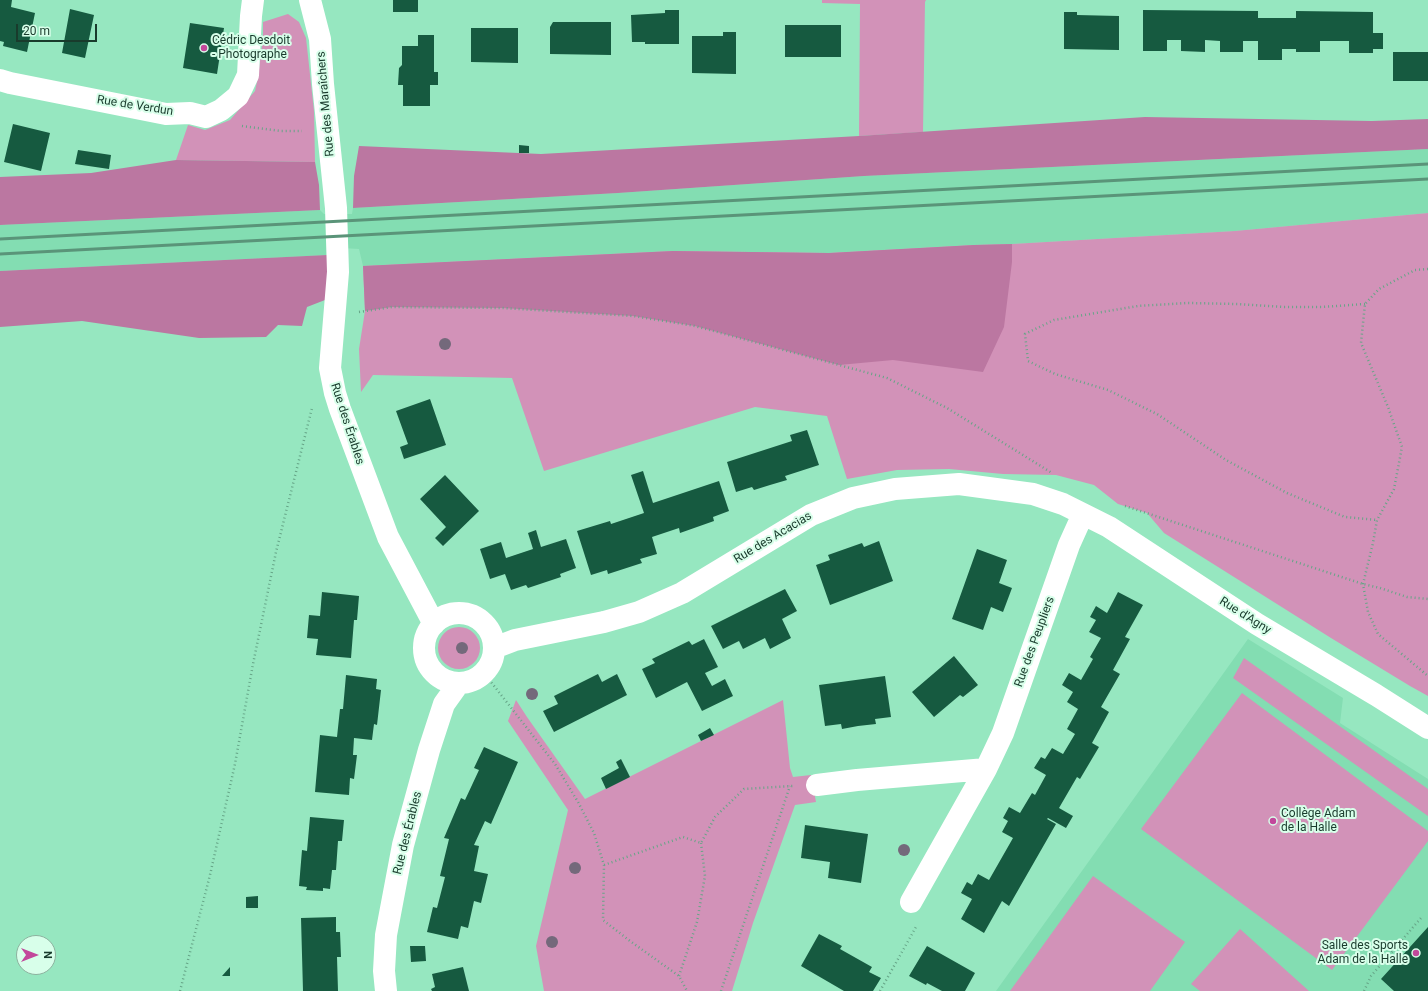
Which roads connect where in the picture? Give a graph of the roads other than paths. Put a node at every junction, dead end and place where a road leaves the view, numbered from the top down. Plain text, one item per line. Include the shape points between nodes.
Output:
1 (253, 0) edge
2 (310, 0) edge
3 (0, 80) edge
4 (336, 208) joint
5 (1063, 504) joint
6 (1082, 514) junction
7 (434, 624) junction
8 (494, 648) junction
9 (459, 683) junction
10 (1428, 728) edge
11 (986, 769) junction
12 (817, 785) road end
13 (911, 902) road end
14 (386, 991) edge

1 - 3 street, Rue de Verdun via 248,75 238,96 221,110 206,117 190,113 166,114
2 - 4 street, Rue des Maraîchers via 320,39
4 - 7 street, Rue des Érables via 338,272 330,368 332,383 388,537
5 - 6 street, Rue d'Agny
5 - 8 street, Rue des Acacias via 1033,494 959,484 895,489 853,498 811,515 682,593 638,612 604,622 515,640
6 - 10 street, Rue d'Agny via 1109,527 1257,624
6 - 11 street, Rue des Peupliers via 1002,733
7 - 8 street via 450,614 468,614 484,623 493,638
7 - 9 street via 425,639 427,661 441,679
8 - 9 street via 492,661 484,673 472,681
9 - 14 street, Rue des Érables via 444,704 403,845 386,935
11 - 12 street
11 - 13 street, Rue des Peupliers

